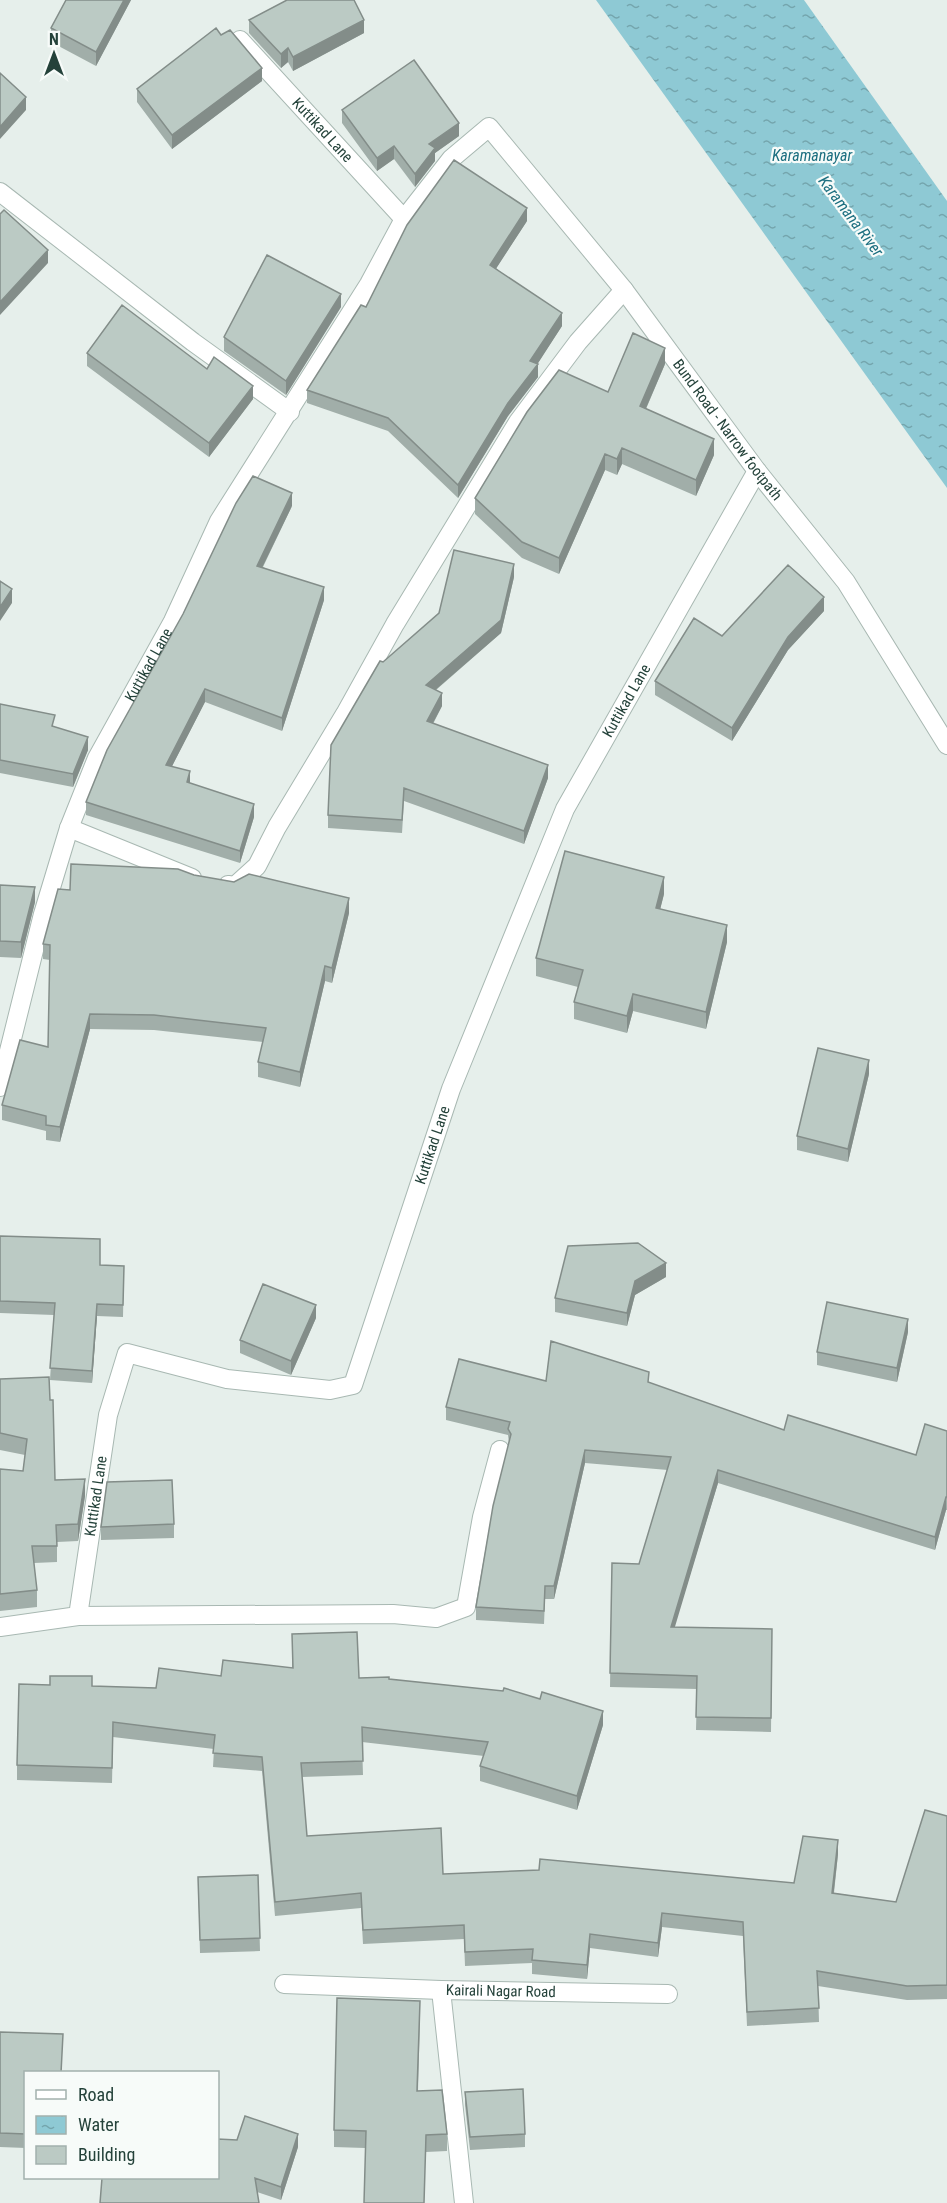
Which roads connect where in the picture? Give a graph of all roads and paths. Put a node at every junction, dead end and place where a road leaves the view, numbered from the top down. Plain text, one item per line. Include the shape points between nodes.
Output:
1 (240, 40) edge
2 (489, 127) joint
3 (0, 192) edge
4 (404, 219) junction
5 (624, 290) junction
6 (290, 412) junction
7 (757, 471) junction
8 (947, 745) edge
9 (69, 828) junction
10 (0, 1087) edge
11 (500, 1450) dead end
12 (78, 1616) junction
13 (0, 1628) edge
14 (284, 1984) dead end
15 (441, 1990) junction
16 (668, 1994) dead end
17 (464, 2203) edge

1 - 4 street, Kuttikad Lane
2 - 4 street, Kuttikad Lane via 451,159
2 - 5 street, Bund Road - Narrow footpath
3 - 6 street
4 - 6 street, Kuttikad Lane
5 - 7 street, Bund Road - Narrow footpath
5 - 9 street via 578,342 518,422 406,606 257,866 235,886 196,879
6 - 9 street, Kuttikad Lane via 219,521 173,621 97,758
7 - 8 street, Bund Road - Narrow footpath via 846,582
7 - 12 street, Kuttikad Lane via 566,809 451,1089 353,1385 330,1390 227,1379 127,1353 108,1415
9 - 10 street, Kuttikad Lane
11 - 12 street via 482,1517 466,1606 436,1618 393,1614
12 - 13 street
14 - 15 street
15 - 16 street, Kairali Nagar Road
15 - 17 street, Kairali Nagar Road

